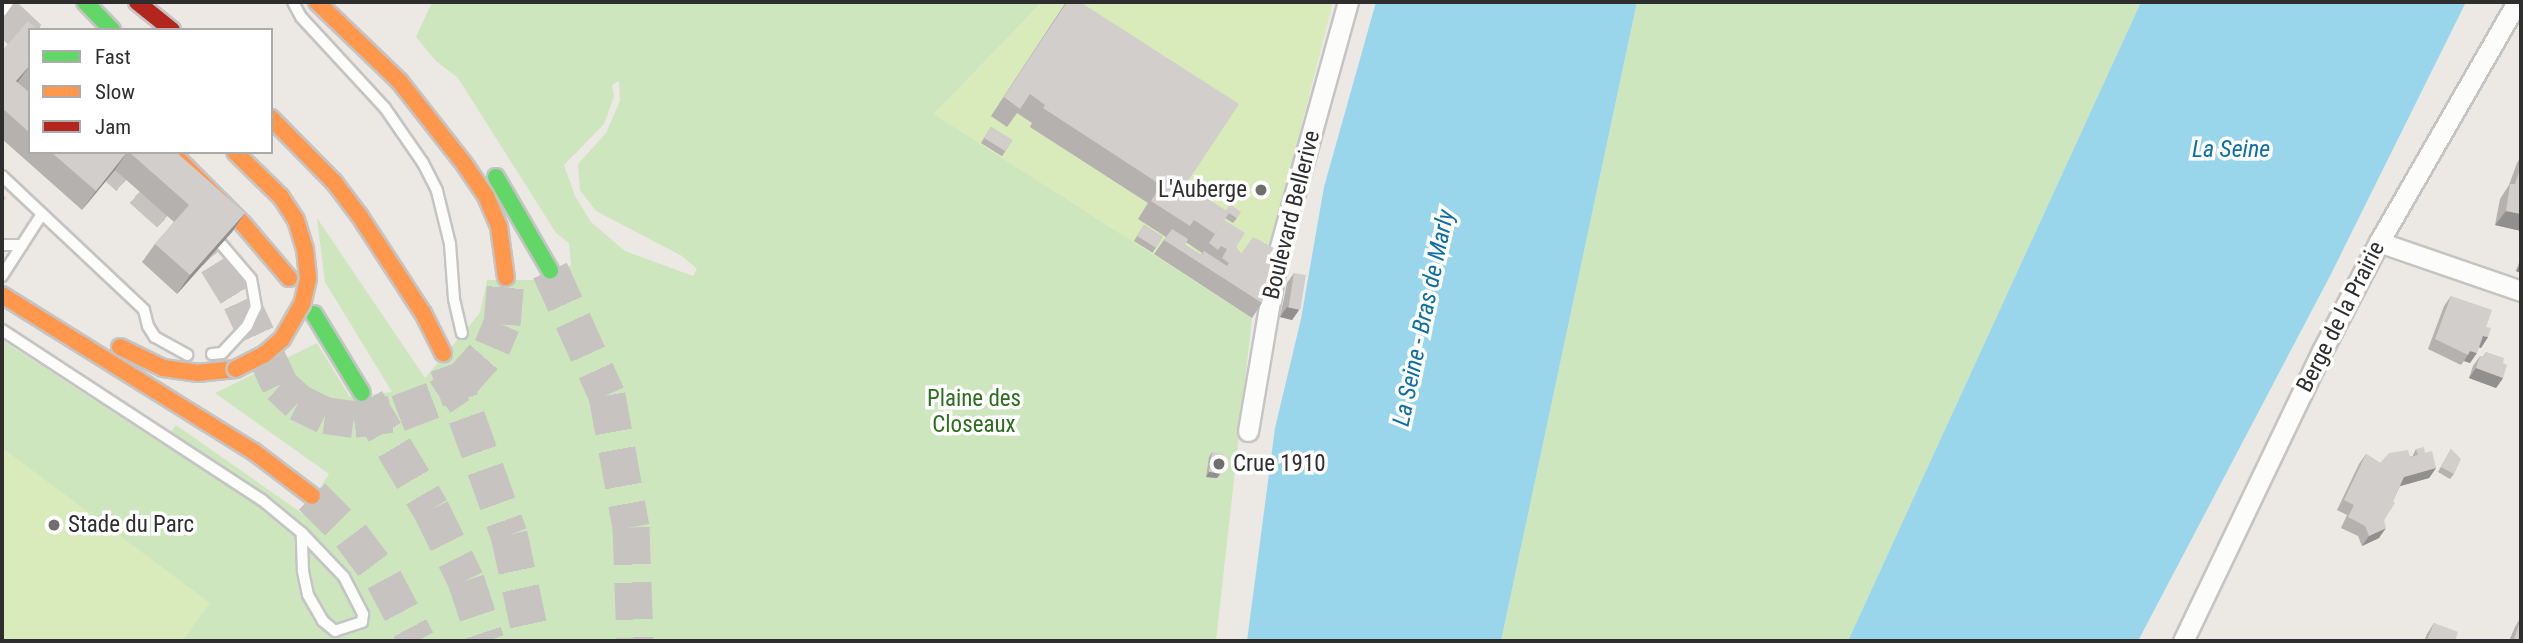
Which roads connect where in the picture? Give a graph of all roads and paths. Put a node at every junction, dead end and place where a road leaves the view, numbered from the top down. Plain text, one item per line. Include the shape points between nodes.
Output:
1 (8, 2) edge
2 (85, 2) edge
3 (137, 2) edge
4 (293, 2) edge
5 (317, 2) edge
6 (1348, 2) edge
7 (2516, 2) edge
8 (2, 11) edge
9 (110, 28) edge
10 (170, 28) edge
11 (383, 43) dead end
12 (433, 96) dead end
13 (273, 120) edge
14 (173, 154) edge
15 (237, 154) edge
16 (488, 165) dead end
17 (2, 176) edge
18 (42, 214) junction
19 (2379, 242) junction
20 (2, 245) edge
21 (22, 245) junction
22 (222, 245) edge
23 (550, 270) tunnel mouth
24 (2, 276) edge
25 (289, 278) dead end
26 (506, 278) tunnel mouth
27 (2521, 291) edge
28 (7, 298) edge
29 (58, 310) dead end
30 (314, 314) dead end
31 (2, 330) edge
32 (462, 334) dead end
33 (105, 338) dead end
34 (443, 353) tunnel mouth
35 (163, 368) junction
36 (362, 393) tunnel mouth
37 (199, 418) junction
38 (1248, 431) dead end
39 (312, 496) tunnel mouth
40 (302, 533) junction
41 (2183, 641) edge

1 - 8 lane
2 - 9 highway
3 - 10 highway
4 - 32 lane via 385,108 432,181 446,225
5 - 26 highway via 400,82 465,165 486,196 499,227
6 - 38 street, Boulevard Bellerive via 1278,254
7 - 19 street, Berge de la Prairie
11 - 12 highway
13 - 34 highway via 334,182 359,215 423,313
14 - 25 highway via 227,206
15 - 35 highway, bridge via 281,197 296,220 308,279 302,304 282,339 236,369 197,373
16 - 23 highway
17 - 18 lane
18 - 21 lane
18 - 22 lane via 144,310 155,337 177,352 193,356 222,354 247,326 256,307 251,279
19 - 27 street
19 - 41 street, Berge de la Prairie
20 - 21 lane
21 - 24 lane
28 - 29 highway via 34,296
28 - 37 highway
30 - 36 highway
31 - 40 lane via 262,499
33 - 35 highway
35 - 37 highway
37 - 39 highway via 253,451
40 - 40 lane via 344,578 363,614 362,622 335,631 323,621 308,595

